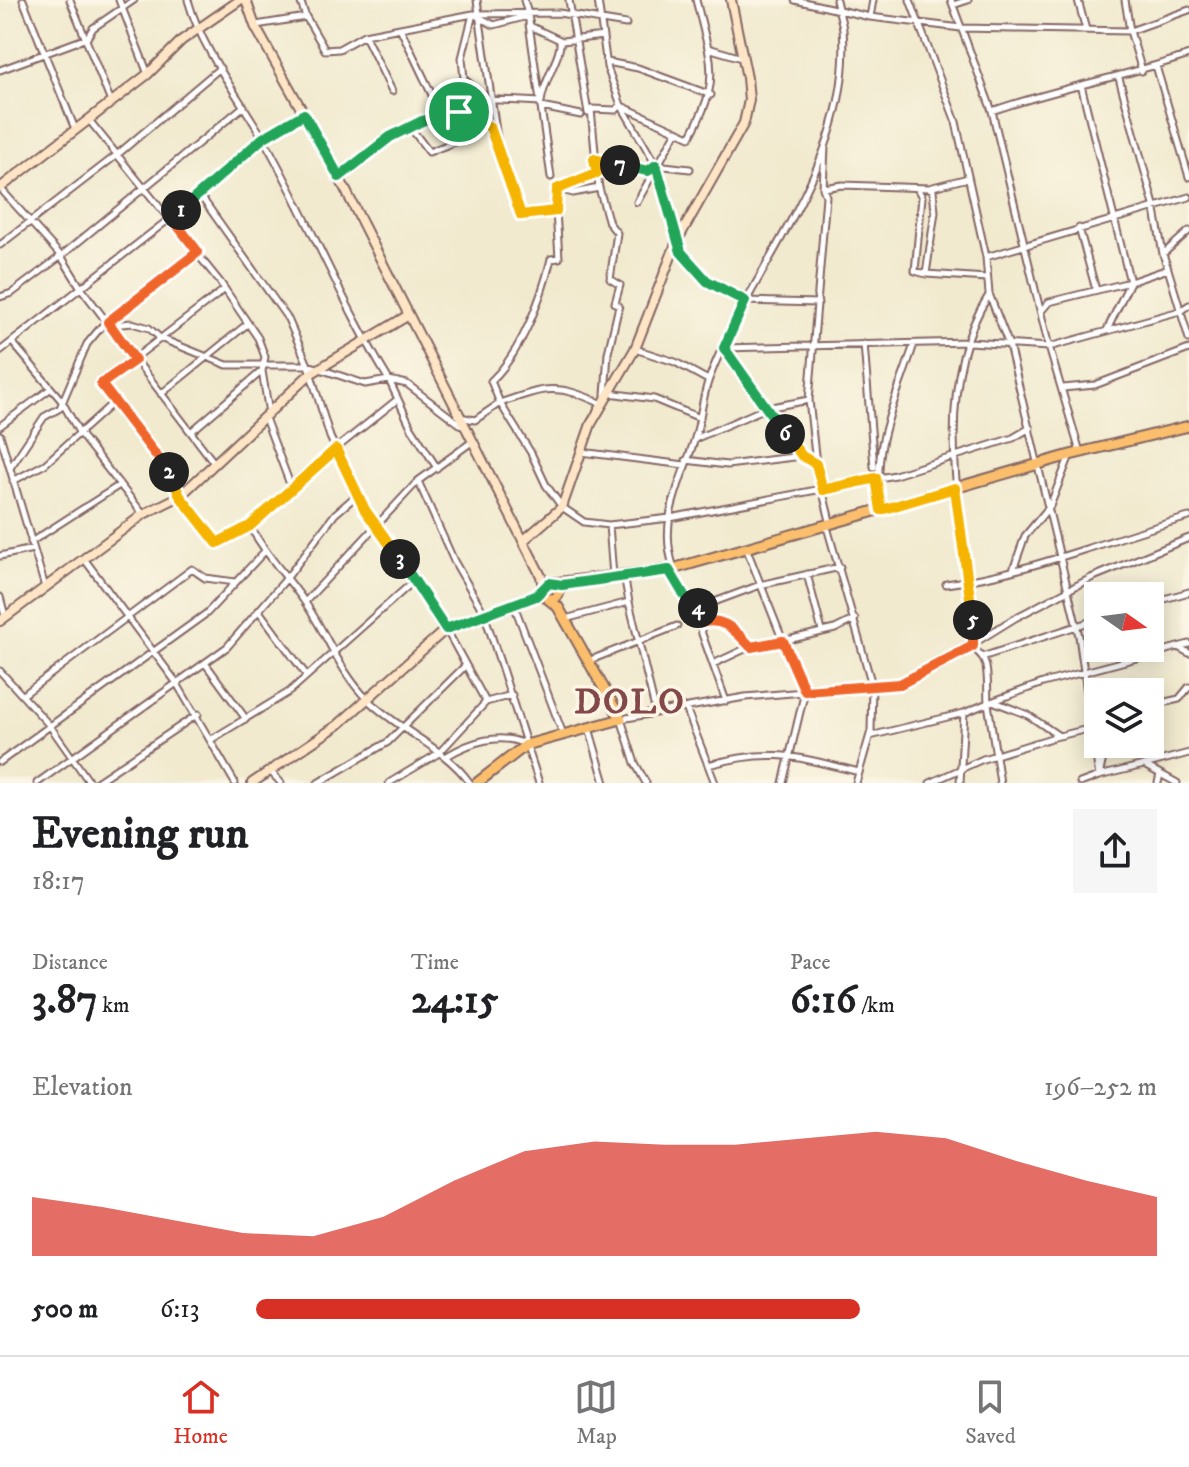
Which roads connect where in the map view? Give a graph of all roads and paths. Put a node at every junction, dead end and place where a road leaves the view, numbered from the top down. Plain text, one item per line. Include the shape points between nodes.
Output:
1 (23, 0) edge
2 (70, 0) edge
3 (119, 0) edge
4 (134, 0) edge
5 (188, 0) edge
6 (243, 0) edge
7 (300, 0) edge
8 (477, 0) edge
9 (524, 0) edge
10 (569, 0) edge
11 (598, 0) edge
12 (696, 0) edge
13 (731, 0) edge
14 (795, 0) edge
15 (836, 0) edge
16 (873, 0) edge
17 (910, 0) edge
18 (968, 0) edge
19 (1078, 0) edge
20 (1125, 0) edge
21 (952, 3) edge
22 (123, 8) junction
23 (838, 10) junction
24 (1189, 10) edge
25 (473, 14) junction
26 (528, 16) junction
27 (306, 17) junction
28 (870, 17) junction
29 (626, 24) dead end
30 (918, 24) junction
31 (255, 26) junction
32 (961, 28) junction
33 (196, 30) junction
34 (401, 30) junction
35 (1086, 30) junction
36 (1130, 31) junction
37 (364, 35) junction
38 (603, 36) junction
39 (87, 38) junction
40 (562, 41) junction
41 (708, 48) junction
42 (47, 54) junction
43 (1189, 55) edge
44 (743, 59) junction
45 (607, 62) junction
46 (1156, 66) junction
47 (220, 68) junction
48 (0, 70) edge
49 (1142, 71) junction
50 (148, 74) junction
51 (1119, 78) junction
52 (1081, 85) junction
53 (392, 91) dead end
54 (711, 95) junction
55 (488, 100) junction
56 (111, 102) junction
57 (244, 106) junction
58 (622, 106) junction
59 (541, 107) junction
60 (992, 111) junction
61 (459, 112) junction
62 (304, 114) junction
63 (441, 114) dead end
64 (581, 115) dead end
65 (89, 120) junction
66 (458, 121) dead end
67 (410, 127) junction
68 (591, 129) junction
69 (76, 130) junction
70 (677, 131) junction
71 (263, 138) junction
72 (825, 142) junction
73 (499, 151) junction
74 (118, 154) junction
75 (1189, 154) edge
76 (1182, 156) junction
77 (594, 159) junction
78 (656, 165) junction
79 (690, 169) dead end
80 (597, 173) junction
81 (339, 177) junction
82 (551, 177) dead end
83 (1189, 177) edge
84 (968, 178) junction
85 (0, 188) edge
86 (146, 188) junction
87 (599, 188) junction
88 (823, 188) junction
89 (917, 188) junction
90 (929, 188) junction
91 (557, 189) junction
92 (200, 195) junction
93 (1189, 197) edge
94 (637, 202) dead end
95 (1154, 205) junction
96 (556, 211) junction
97 (171, 217) junction
98 (1116, 217) junction
99 (31, 222) junction
100 (1079, 228) junction
101 (1189, 231) edge
102 (677, 241) junction
103 (0, 245) edge
104 (1022, 246) junction
105 (198, 252) junction
106 (1163, 254) junction
107 (61, 256) junction
108 (986, 257) junction
109 (1168, 269) junction
110 (926, 274) junction
111 (987, 278) junction
112 (1130, 282) junction
113 (81, 288) junction
114 (225, 289) junction
115 (1096, 290) junction
116 (989, 294) junction
117 (0, 297) edge
118 (745, 301) junction
119 (818, 303) junction
120 (1189, 305) edge
121 (1042, 310) junction
122 (1180, 311) junction
123 (407, 316) junction
124 (110, 324) junction
125 (246, 325) junction
126 (1107, 330) junction
127 (160, 338) junction
128 (364, 339) junction
129 (1189, 339) edge
130 (12, 342) junction
131 (969, 342) junction
132 (864, 344) junction
133 (914, 344) junction
134 (1009, 345) junction
135 (814, 346) junction
136 (1049, 347) junction
137 (724, 348) junction
138 (635, 349) junction
139 (1189, 349) edge
140 (0, 351) edge
141 (206, 357) junction
142 (135, 360) junction
143 (320, 367) junction
144 (263, 368) junction
145 (309, 369) junction
146 (389, 380) junction
147 (708, 380) junction
148 (1063, 388) junction
149 (50, 389) junction
150 (161, 394) junction
151 (398, 399) junction
152 (606, 399) junction
153 (61, 400) junction
154 (809, 400) junction
155 (115, 401) junction
156 (500, 403) junction
157 (766, 408) junction
158 (267, 415) junction
159 (460, 417) junction
160 (700, 418) junction
161 (0, 426) edge
162 (1189, 426) edge
163 (1030, 428) junction
164 (466, 429) junction
165 (192, 431) junction
166 (80, 434) junction
167 (0, 435) edge
168 (695, 440) junction
169 (473, 441) junction
170 (336, 449) junction
171 (581, 452) junction
172 (1075, 454) junction
173 (953, 455) junction
174 (802, 456) junction
175 (686, 462) junction
176 (215, 464) junction
177 (816, 464) junction
178 (1038, 464) junction
179 (10, 468) junction
180 (437, 468) junction
181 (876, 476) junction
182 (13, 481) junction
183 (418, 481) junction
184 (118, 486) junction
185 (291, 487) junction
186 (955, 488) junction
187 (823, 490) junction
188 (357, 495) junction
189 (180, 496) junction
190 (1050, 506) junction
191 (562, 507) junction
192 (881, 510) junction
193 (144, 514) junction
194 (1189, 517) edge
195 (670, 518) junction
196 (609, 525) junction
197 (250, 526) junction
198 (829, 526) junction
199 (377, 527) junction
200 (1189, 538) edge
201 (523, 541) junction
202 (32, 545) junction
203 (747, 550) junction
204 (264, 552) junction
205 (0, 556) edge
206 (1060, 558) junction
207 (85, 560) junction
208 (840, 567) junction
209 (672, 569) junction
210 (1013, 571) junction
211 (807, 574) junction
212 (624, 575) junction
213 (541, 576) junction
214 (613, 576) junction
215 (286, 579) junction
216 (415, 580) junction
217 (236, 582) junction
218 (969, 582) junction
219 (553, 583) junction
220 (573, 583) junction
221 (946, 584) dead end
222 (760, 585) junction
223 (45, 590) junction
224 (1189, 592) edge
225 (1067, 593) junction
226 (542, 594) junction
227 (558, 595) junction
228 (0, 597) edge
229 (1164, 599) edge
230 (305, 602) junction
231 (629, 602) junction
232 (514, 605) junction
233 (558, 607) junction
234 (698, 608) junction
235 (259, 611) junction
236 (484, 613) junction
237 (128, 617) junction
238 (3, 619) edge
239 (564, 619) junction
240 (855, 619) junction
241 (700, 623) junction
242 (1084, 623) edge
243 (677, 626) dead end
244 (1076, 626) junction
245 (446, 629) junction
246 (822, 631) junction
247 (783, 641) junction
248 (638, 642) junction
249 (1189, 644) edge
250 (973, 646) junction
251 (751, 647) junction
252 (1177, 647) junction
253 (154, 651) junction
254 (334, 653) junction
255 (1189, 653) edge
256 (982, 657) junction
257 (587, 662) junction
258 (205, 663) junction
259 (713, 664) junction
260 (465, 666) junction
261 (0, 671) edge
262 (1085, 673) junction
263 (307, 676) junction
264 (1086, 678) edge
265 (176, 682) junction
266 (872, 685) junction
267 (1189, 687) edge
268 (805, 691) junction
269 (23, 695) junction
270 (512, 695) junction
271 (1189, 696) edge
272 (366, 698) junction
273 (1179, 699) junction
274 (726, 701) junction
275 (486, 702) junction
276 (992, 702) junction
277 (1164, 702) edge
278 (686, 708) junction
279 (656, 713) junction
280 (964, 713) junction
281 (198, 714) junction
282 (246, 719) junction
283 (621, 719) junction
284 (50, 726) junction
285 (588, 727) junction
286 (400, 728) junction
287 (1084, 730) edge
288 (563, 734) junction
289 (869, 736) junction
290 (1059, 736) junction
291 (212, 740) junction
292 (526, 745) junction
293 (439, 753) junction
294 (1189, 753) edge
295 (790, 755) junction
296 (72, 756) junction
297 (447, 756) junction
298 (998, 756) junction
299 (1096, 758) edge
300 (1103, 758) edge
301 (0, 762) edge
302 (708, 765) junction
303 (1144, 765) junction
304 (961, 769) junction
305 (271, 772) junction
306 (859, 772) junction
307 (1099, 779) edge
308 (1159, 780) edge
309 (37, 783) edge
310 (92, 783) edge
311 (235, 783) edge
312 (252, 783) edge
313 (281, 783) edge
314 (318, 783) edge
315 (389, 783) edge
316 (470, 783) edge
317 (477, 783) edge
318 (539, 783) edge
319 (605, 783) edge
320 (646, 783) edge
321 (715, 783) edge
322 (783, 783) edge
323 (856, 783) edge
324 (930, 783) edge
325 (960, 783) edge
326 (1000, 783) edge
327 (1080, 783) edge
328 (1177, 783) edge

1 - 42 street
2 - 39 street
3 - 22 street
4 - 22 street
5 - 33 street
6 - 31 street
6 - 33 street
7 - 27 street
8 - 73 street
9 - 26 street
10 - 68 street
11 - 38 street
12 - 41 street
13 - 44 street
14 - 23 street
15 - 23 street
16 - 28 street
17 - 30 street
18 - 21 street
19 - 35 street
20 - 36 street
21 - 32 street
22 - 39 street
22 - 50 street
23 - 28 street
23 - 72 street via 843,30 840,85
24 - 36 street
25 - 26 street via 494,25
25 - 29 street via 559,13
25 - 34 street
25 - 55 street via 462,58 464,79
26 - 40 street via 530,26
26 - 59 street
27 - 31 street
27 - 37 street via 325,50 339,49
28 - 30 street
30 - 32 street
30 - 84 street via 956,122
31 - 62 street
32 - 35 street
32 - 60 street
33 - 47 street
33 - 50 street
34 - 37 street
34 - 63 street
35 - 36 street
36 - 49 street
37 - 53 street
38 - 40 street
38 - 45 street
39 - 42 street
39 - 56 street
40 - 55 street via 558,40 560,54 543,84 541,102
41 - 44 street
41 - 54 street
42 - 48 street
42 - 69 street
43 - 46 street
44 - 102 street via 749,100 744,123
45 - 54 street
45 - 58 street
46 - 49 street
46 - 76 street
47 - 57 street
47 - 74 street
49 - 51 street
50 - 56 street
51 - 52 street
51 - 95 street
52 - 60 street
52 - 98 street
54 - 70 street via 690,137
55 - 61 street
56 - 65 street
57 - 71 street
57 - 86 street
58 - 68 street via 591,109
58 - 70 street
58 - 78 street
59 - 64 street
59 - 82 street
60 - 104 street
61 - 67 street
61 - 73 street via 488,124
62 - 71 street
62 - 81 street
65 - 69 street
65 - 74 street
66 - 67 street via 462,139 429,152
67 - 81 street
68 - 77 street
69 - 85 street
70 - 78 street
71 - 92 street
71 - 128 street
72 - 88 street
72 - 118 street via 790,227
73 - 96 street via 521,215
74 - 86 street
74 - 99 street
75 - 76 street
76 - 83 street
77 - 78 street via 648,171
77 - 80 street
78 - 79 street
78 - 94 street
78 - 102 street
80 - 87 street
80 - 91 street
81 - 123 street
84 - 90 street
84 - 108 street
85 - 99 street
86 - 97 street
86 - 107 street
87 - 91 street via 573,193
87 - 152 street via 617,233 610,279 620,285
88 - 89 street
88 - 119 street
89 - 90 street
89 - 110 street via 922,197 915,271
90 - 110 street via 935,212
91 - 96 street
92 - 97 street
92 - 145 street via 288,319
93 - 95 street
95 - 98 street
95 - 106 street
96 - 156 street via 559,258 551,259 522,336 506,367 491,381
97 - 105 street
97 - 113 street
98 - 100 street
98 - 112 street
99 - 103 street
99 - 107 street
100 - 104 street
100 - 115 street
101 - 106 street
102 - 118 street via 707,281
102 - 138 street
104 - 108 street
104 - 121 street
105 - 114 street
105 - 124 street
106 - 109 street
107 - 113 street
107 - 117 street
108 - 111 street
109 - 112 street
109 - 122 street
110 - 111 street
111 - 116 street
112 - 115 street
112 - 126 street
113 - 124 street
113 - 130 street
114 - 125 street
114 - 127 street
115 - 121 street via 1049,302
116 - 131 street
116 - 134 street
118 - 119 street
118 - 137 street
119 - 135 street
120 - 122 street
121 - 136 street
122 - 126 street
122 - 129 street
123 - 128 street
123 - 159 street
124 - 127 street via 132,323
124 - 142 street
124 - 153 street via 87,344
125 - 141 street
125 - 144 street via 258,338
126 - 136 street
127 - 141 street
127 - 142 street
128 - 143 street
128 - 146 street
130 - 140 street
130 - 149 street
131 - 133 street
131 - 134 street
131 - 173 street
132 - 133 street
132 - 135 street
132 - 181 street
133 - 181 street via 879,449
134 - 136 street
134 - 163 street
135 - 137 street
135 - 154 street
136 - 148 street
137 - 147 street
137 - 157 street
138 - 147 street
138 - 152 street
139 - 148 street via 1095,385
141 - 144 street
141 - 150 street
142 - 150 street
142 - 155 street via 101,384
143 - 145 street
143 - 146 street via 365,384
144 - 145 street
144 - 158 street
144 - 165 street
145 - 158 street
145 - 170 street
146 - 151 street
146 - 164 street via 407,384
147 - 160 street
148 - 172 street
149 - 153 street
149 - 161 street
150 - 165 street
151 - 170 street
151 - 180 street
152 - 156 street via 568,388 536,390
152 - 160 street via 654,399
152 - 171 street
153 - 166 street
153 - 179 street
154 - 157 street
154 - 177 street
155 - 166 street
155 - 189 street via 171,475
156 - 159 street via 475,420
156 - 191 street
157 - 168 street
157 - 174 street
158 - 176 street
158 - 185 street
159 - 164 street
160 - 168 street
162 - 172 main road
163 - 173 street
163 - 178 street
164 - 169 street
165 - 176 street
166 - 182 street via 45,464
166 - 184 street
167 - 179 street
168 - 175 street
169 - 180 street
169 - 201 street
170 - 185 street
170 - 188 street
171 - 175 street
171 - 191 street
172 - 178 main road
172 - 190 street
173 - 181 street
173 - 186 street
174 - 175 street via 727,465
174 - 177 street
175 - 195 street
176 - 189 street
177 - 187 street
178 - 186 main road
178 - 190 street
179 - 182 street
180 - 183 street
181 - 187 street
181 - 192 street
182 - 202 street
183 - 199 street
183 - 236 street
184 - 193 street
184 - 202 street
185 - 197 street
186 - 192 main road
186 - 218 street
187 - 195 street
187 - 198 street
188 - 199 street
188 - 215 street via 335,514
189 - 193 street
189 - 197 street via 217,543
190 - 206 street
190 - 210 street via 1025,536
191 - 196 street via 584,522
191 - 201 street
192 - 198 main road
193 - 207 street
194 - 206 street
195 - 196 street
195 - 209 street
196 - 214 street
197 - 204 street
198 - 203 main road
198 - 208 street
199 - 216 street
199 - 230 street
200 - 225 street via 1141,555
201 - 213 street
202 - 205 street
202 - 223 street
203 - 209 main road
203 - 222 street
204 - 215 street
204 - 217 street
206 - 210 street
206 - 225 street
207 - 223 street
207 - 237 street
208 - 211 street
208 - 240 street
209 - 212 main road
209 - 234 street via 687,600
210 - 218 street
211 - 222 street
211 - 246 street
212 - 214 main road
212 - 231 street
213 - 219 street
213 - 226 street
214 - 220 main road
215 - 230 street
215 - 235 street
216 - 245 street
216 - 254 street
217 - 237 street via 205,578 192,569
217 - 253 street via 207,613
218 - 221 street
218 - 250 street
219 - 220 main road
219 - 226 main road
219 - 227 main road
220 - 227 main road
222 - 234 street
222 - 247 street
223 - 238 street
224 - 229 street
225 - 244 street
225 - 250 street
226 - 227 main road
226 - 232 street
226 - 233 main road
227 - 233 main road
228 - 238 street
230 - 254 street
231 - 239 street
231 - 248 street
232 - 236 street
232 - 288 street
233 - 239 main road
234 - 241 street
235 - 258 street
235 - 263 street
236 - 245 street
236 - 270 street
237 - 253 street
237 - 269 street
239 - 257 main road
240 - 246 street
240 - 266 street
241 - 251 street via 728,625
241 - 259 street
242 - 244 street
243 - 248 street
244 - 256 street
244 - 262 street
245 - 260 street
245 - 272 street
246 - 247 street
247 - 251 street
247 - 268 street
248 - 257 street
248 - 279 street
249 - 252 street
250 - 256 street
250 - 266 street via 900,684
251 - 259 street
252 - 255 street
252 - 262 street
253 - 265 street
253 - 284 street
254 - 263 street
254 - 272 street
256 - 276 street
257 - 283 main road
258 - 265 street
258 - 282 street
259 - 274 street
260 - 275 street
260 - 286 street
261 - 269 street
262 - 264 street
262 - 276 street
263 - 282 street
265 - 281 street
265 - 296 street
266 - 268 street
266 - 289 street
267 - 273 street
268 - 274 street
268 - 295 street
269 - 284 street
270 - 275 street
270 - 292 street
271 - 273 street
272 - 286 street
272 - 305 street via 338,725
273 - 277 street
274 - 278 street
275 - 293 street
276 - 280 street
276 - 290 street via 1028,715
276 - 298 street
278 - 279 street
278 - 302 street
279 - 283 street
280 - 289 street
280 - 304 street
281 - 291 street
281 - 310 street
282 - 291 street
283 - 285 main road
283 - 320 street
284 - 296 street
284 - 301 street
285 - 288 main road
285 - 319 street
286 - 293 street
286 - 314 street via 388,742
287 - 290 street
288 - 292 main road
289 - 306 street
290 - 298 street
291 - 311 street
292 - 297 street via 510,737 481,741
292 - 317 main road
292 - 318 street
293 - 297 street
293 - 315 street
294 - 303 street
295 - 302 street via 749,754
295 - 306 street
295 - 322 street
296 - 309 street
296 - 310 street
297 - 316 street
298 - 304 street
298 - 326 street
299 - 307 street
300 - 307 street
302 - 321 street
303 - 307 street
303 - 308 street
304 - 324 street
304 - 325 street
305 - 312 street
305 - 313 street
306 - 323 street
307 - 327 street
308 - 328 street

